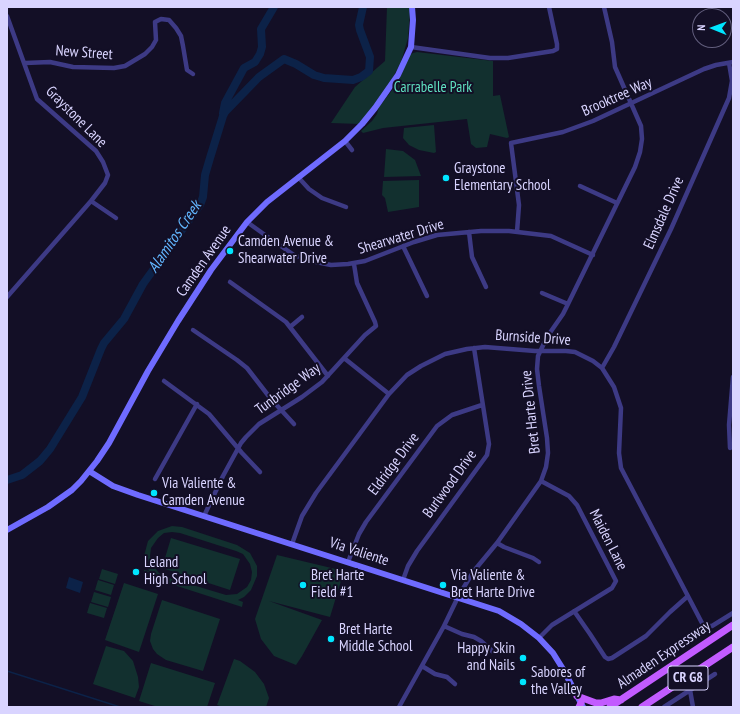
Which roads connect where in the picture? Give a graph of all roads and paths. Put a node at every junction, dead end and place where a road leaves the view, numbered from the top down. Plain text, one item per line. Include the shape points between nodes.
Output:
1 (412, 7) edge
2 (549, 7) edge
3 (604, 7) edge
4 (7, 16) edge
5 (410, 47) junction
6 (731, 62) edge
7 (25, 63) junction
8 (193, 74) dead end
9 (632, 104) junction
10 (344, 141) junction
11 (352, 150) dead end
12 (298, 177) junction
13 (580, 186) dead end
14 (91, 201) junction
15 (617, 203) junction
16 (346, 207) dead end
17 (116, 218) dead end
18 (248, 222) junction
19 (469, 232) junction
20 (518, 232) junction
21 (403, 246) junction
22 (593, 255) junction
23 (354, 264) junction
24 (230, 282) dead end
25 (486, 287) dead end
26 (542, 293) dead end
27 (427, 296) dead end
28 (7, 297) edge
29 (568, 304) junction
30 (302, 317) dead end
31 (290, 328) junction
32 (193, 330) dead end
33 (474, 348) junction
34 (540, 351) junction
35 (344, 358) junction
36 (602, 368) junction
37 (328, 376) junction
38 (733, 377) edge
39 (164, 381) dead end
40 (733, 381) edge
41 (388, 394) junction
42 (197, 404) junction
43 (482, 405) junction
44 (281, 409) junction
45 (294, 424) dead end
46 (238, 448) junction
47 (730, 448) dead end
48 (89, 471) junction
49 (260, 472) dead end
50 (155, 479) dead end
51 (541, 481) junction
52 (204, 516) junction
53 (7, 530) edge
54 (497, 543) junction
55 (292, 544) junction
56 (348, 562) junction
57 (539, 562) dead end
58 (403, 580) junction
59 (688, 596) junction
60 (458, 597) junction
61 (574, 612) junction
62 (733, 613) edge
63 (733, 625) edge
64 (444, 626) junction
65 (539, 638) junction
66 (733, 648) edge
67 (492, 652) dead end
68 (422, 666) junction
69 (715, 674) dead end
70 (455, 684) dead end
71 (690, 690) junction
72 (577, 696) junction
73 (621, 700) junction
74 (581, 706) edge
75 (399, 707) edge
76 (610, 707) edge
77 (642, 707) edge
78 (664, 707) edge
79 (693, 707) edge

1 - 5 street, Camden Avenue
2 - 5 street via 557,44 557,49 553,51 490,58
3 - 9 street, Bret Harte Drive via 615,67
4 - 7 street, Graystone Lane
5 - 10 street, Camden Avenue via 398,75 387,92 362,124
6 - 9 street, Brooktree Way via 704,69
6 - 36 street, Elmsdale Drive via 732,81 729,98 671,229
7 - 8 street, New Street via 50,62 73,67 125,66 152,47 156,40 155,22 161,19 169,20 181,36 187,70
7 - 14 street, Graystone Lane via 37,99 96,151 104,162 108,175
9 - 15 street, Bret Harte Drive via 641,126 642,139 635,167
9 - 20 street, Brooktree Way via 563,132 511,143 519,205
10 - 11 street
10 - 12 street, Camden Avenue
12 - 16 street via 322,198
12 - 18 street, Camden Avenue via 266,202
13 - 15 street
14 - 17 street
14 - 28 street, Graystone Lane
15 - 22 street, Bret Harte Drive
18 - 23 street, Shearwater Drive via 286,250 300,257 331,265
18 - 48 street, Camden Avenue via 211,270 178,321 109,443
19 - 20 street, Shearwater Drive
19 - 21 street, Shearwater Drive via 437,235
19 - 25 street via 472,257
20 - 22 street, Shearwater Drive via 551,236
21 - 23 street, Shearwater Drive via 371,260
21 - 27 street
22 - 29 street, Bret Harte Drive
23 - 35 street, Tunbridge Way via 357,284 376,326
24 - 31 street via 286,322
26 - 29 street
29 - 34 street, Bret Harte Drive
30 - 31 street
31 - 37 street
32 - 44 street via 247,368
33 - 34 street, Burnside Drive
33 - 41 street, Burnside Drive via 445,354 421,366
33 - 43 street, Burlwood Drive
34 - 36 street, Burnside Drive via 575,352
34 - 51 street, Bret Harte Drive via 537,369 548,453
35 - 37 street, Tunbridge Way
35 - 41 street
36 - 59 street, Burnside Drive via 614,387 620,408 619,453 622,468
37 - 44 street, Tunbridge Way via 313,389
38 - 40 street
39 - 42 street
40 - 47 street via 729,425
41 - 55 street, Burnside Drive via 316,493 302,516
42 - 46 street
42 - 50 street
43 - 56 street, Eldridge Drive via 452,415 437,426 366,522
43 - 58 street, Burlwood Drive via 489,444 487,455 417,551
44 - 45 street
44 - 46 street, Tunbridge Way via 259,424
46 - 49 street
46 - 52 street, Tunbridge Way
48 - 52 street, Via Valiente via 124,490
48 - 53 street, Camden Avenue via 77,486
51 - 54 street, Bret Harte Drive
51 - 61 street, Maiden Lane via 568,496 577,505 615,578 616,583 612,588
52 - 55 street, Via Valiente
54 - 57 street
54 - 60 street, Bret Harte Drive via 473,572
55 - 56 street, Via Valiente
56 - 58 street, Via Valiente
58 - 60 street, Via Valiente
59 - 61 street via 646,636 608,659
59 - 62 street, Burnside Drive via 702,624 709,627
60 - 64 street, Bret Harte Drive
60 - 65 street, Via Valiente via 499,611
61 - 65 street, Maiden Lane via 552,625
63 - 73 main road, Almaden Expressway / CR G8
64 - 67 street via 474,637
64 - 68 street, Bret Harte Drive
65 - 72 street, Via Valiente via 553,653
66 - 77 main road, Almaden Expressway / CR G8
68 - 70 street via 435,674 447,677
68 - 75 street, Bret Harte Drive
69 - 71 street
71 - 78 street
71 - 79 street
72 - 73 main road via 596,703
72 - 74 street, Via Valiente
73 - 76 main road, Almaden Expressway / CR G8

